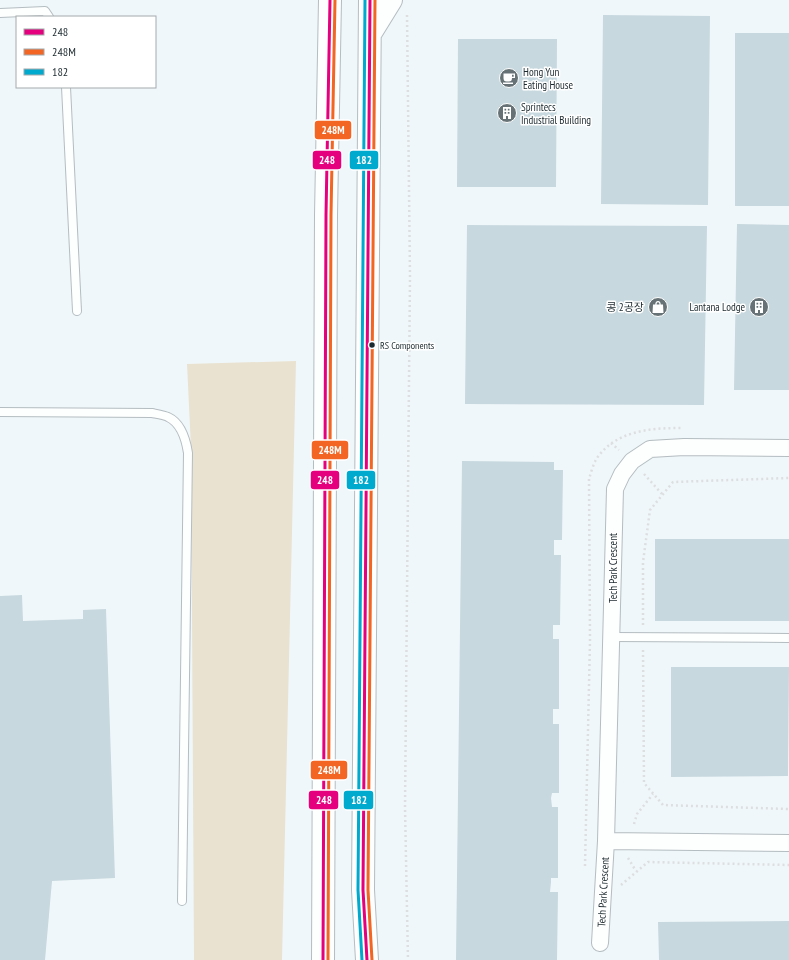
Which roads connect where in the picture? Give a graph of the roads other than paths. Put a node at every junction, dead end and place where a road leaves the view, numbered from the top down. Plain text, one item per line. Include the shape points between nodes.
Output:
1 (330, 0) edge
2 (370, 0) edge
3 (399, 7) edge
4 (0, 13) edge
5 (48, 16) edge
6 (370, 34) junction
7 (66, 88) edge
8 (77, 311) dead end
9 (0, 412) edge
10 (789, 448) edge
11 (612, 637) junction
12 (789, 638) edge
13 (606, 841) junction
14 (789, 842) edge
15 (182, 901) dead end
16 (600, 943) dead end
17 (323, 960) edge
18 (367, 960) edge

1 - 17 main road via 326,215
2 - 6 main road
3 - 6 main road
4 - 5 lane via 45,11
6 - 18 main road via 363,890
7 - 8 lane
9 - 15 lane via 152,413 168,417 186,440 188,453
10 - 11 street, Tech Park Crescent via 650,449 632,461 615,489
11 - 12 lane
11 - 13 street, Tech Park Crescent
13 - 14 street, Tech Park Crescent
13 - 16 street, Tech Park Crescent

